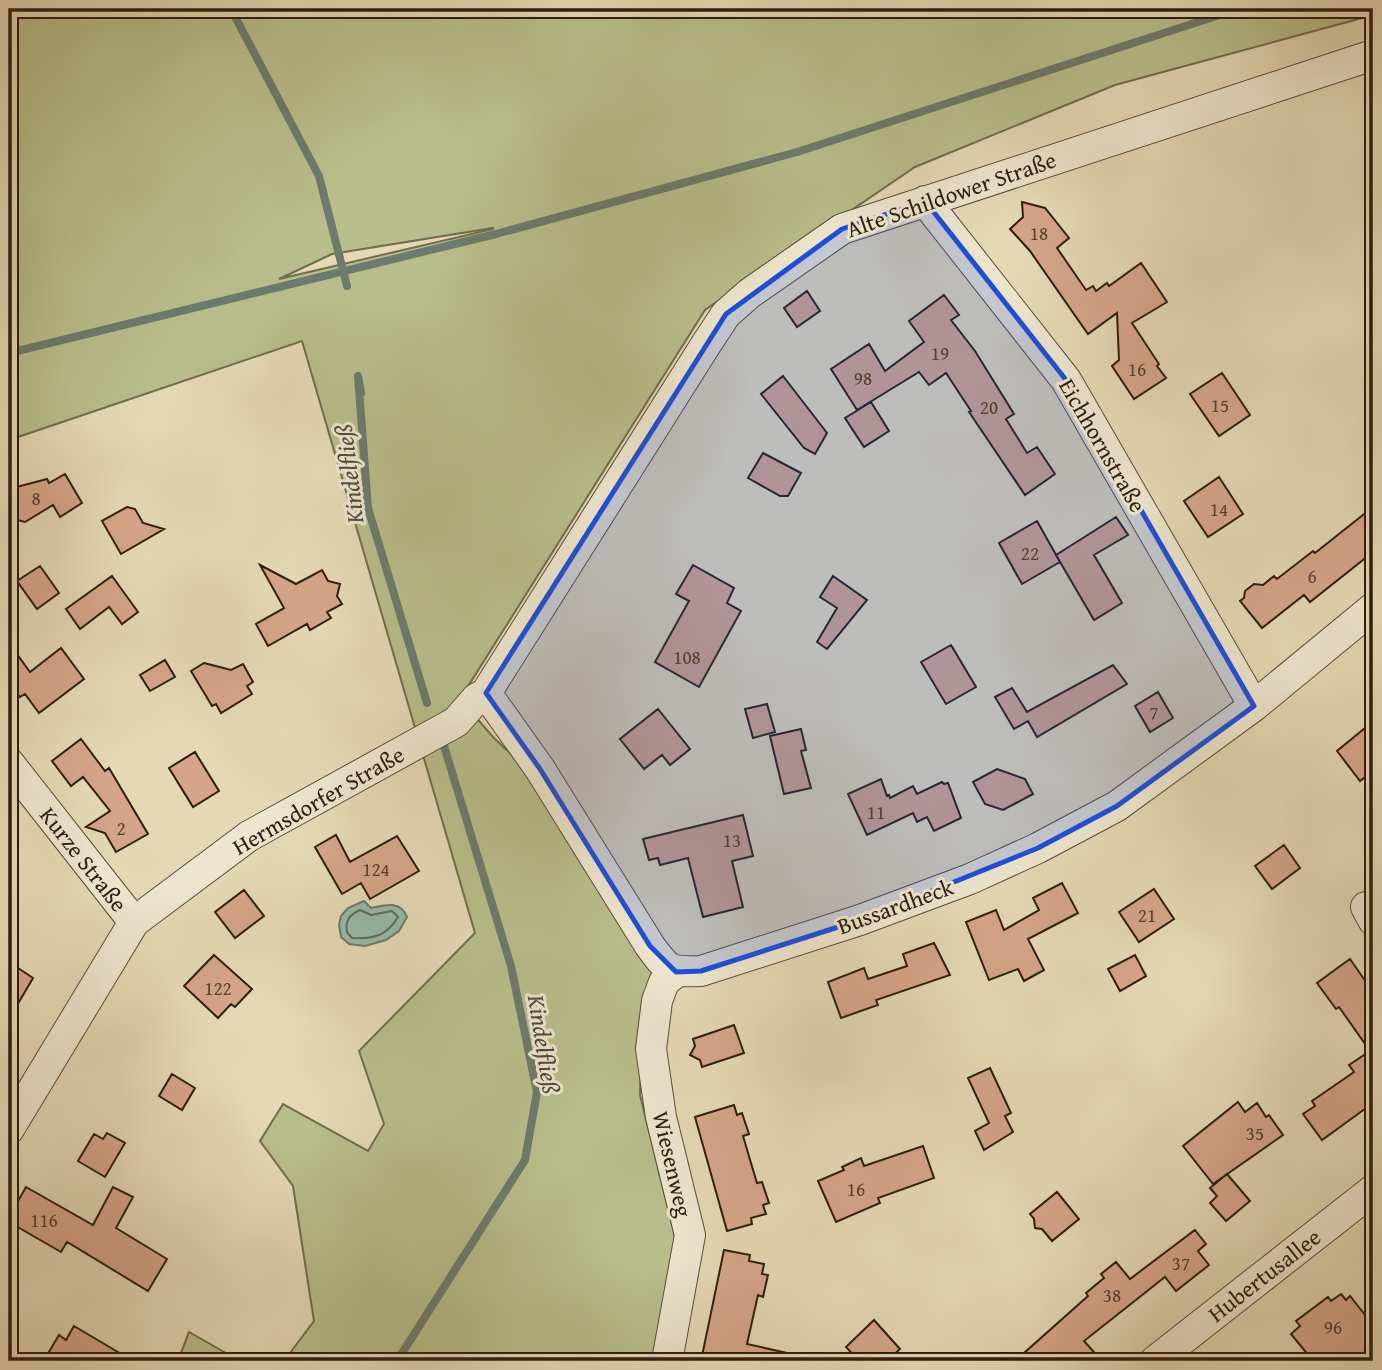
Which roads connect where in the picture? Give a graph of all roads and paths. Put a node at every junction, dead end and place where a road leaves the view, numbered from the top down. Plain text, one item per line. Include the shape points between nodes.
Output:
1 (1373, 55) edge
2 (925, 201) junction
3 (1373, 608) edge
4 (486, 693) junction
5 (1254, 706) junction
6 (422, 741) joint
7 (9, 763) edge
8 (134, 922) junction
9 (676, 972) junction
10 (9, 1129) edge
11 (1373, 1190) edge
12 (667, 1361) edge
13 (1155, 1361) edge

1 - 2 street, Alte Schildower Straße
2 - 4 street, Alte Schildower Straße via 842,229 726,314
2 - 5 street, Eichhornstraße via 1066,380
3 - 5 street, Bussardheck
4 - 6 street, Alte Schildower Straße via 456,722
4 - 9 street via 540,769 650,946
5 - 9 street, Bussardheck via 1117,806 970,879 701,971
6 - 8 street, Hermsdorfer Straße via 249,836
7 - 8 street, Kurze Straße
8 - 10 street, Hermsdorfer Straße
9 - 12 street, Wiesenweg via 664,982 657,1000 652,1049 661,1117 690,1235
11 - 13 street, Hubertusallee

